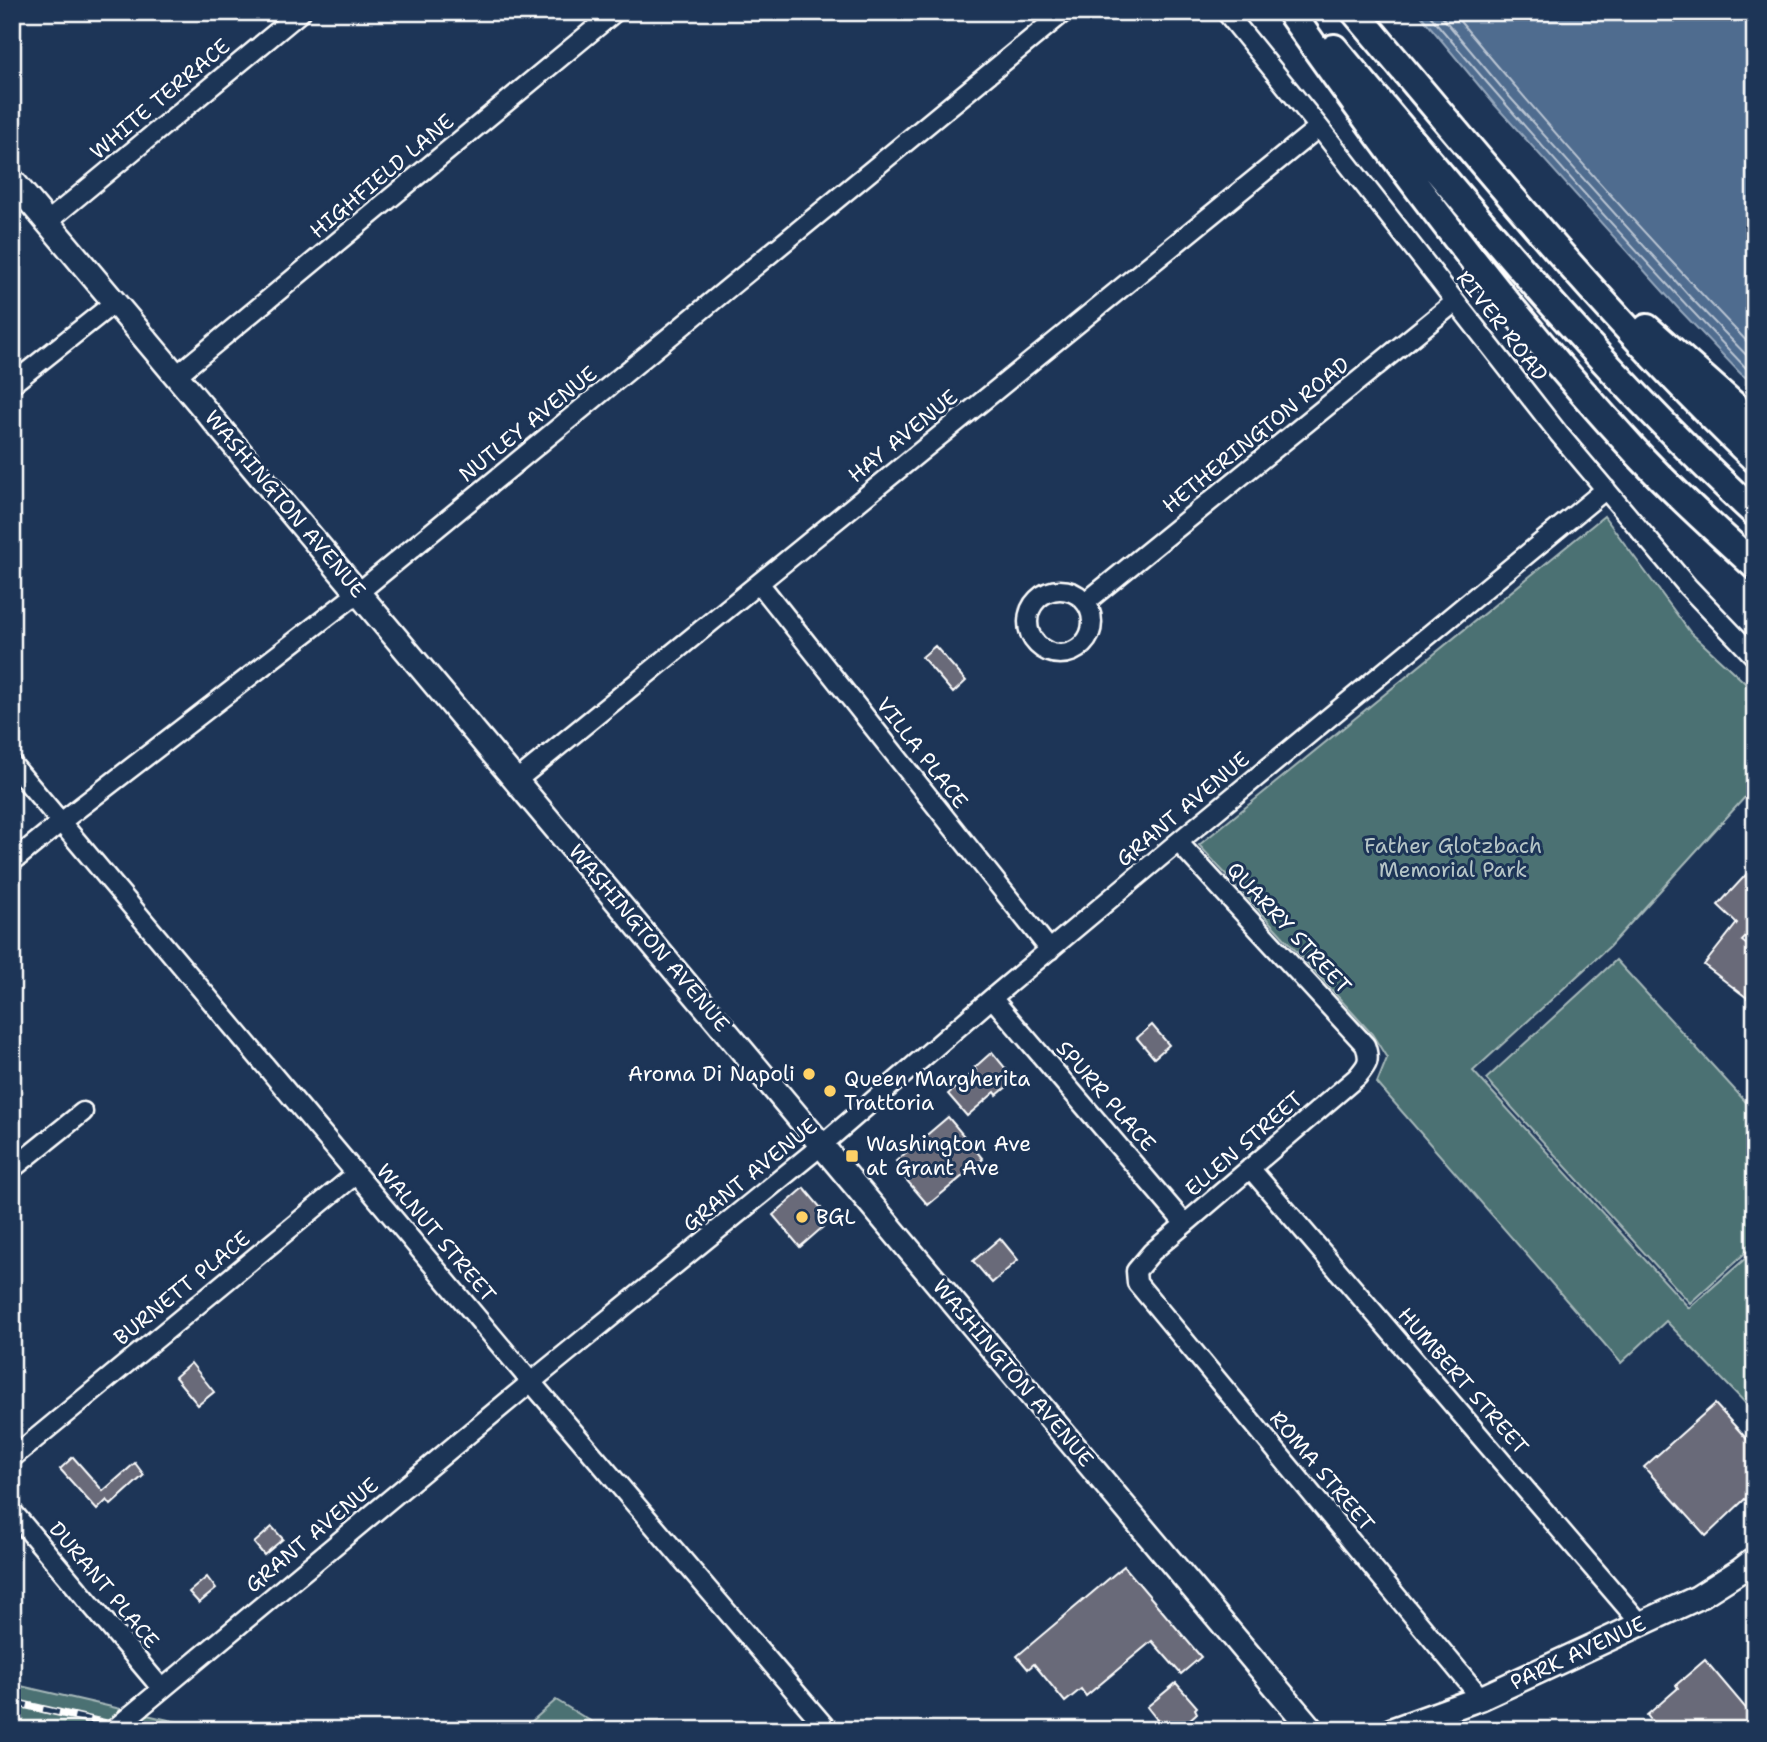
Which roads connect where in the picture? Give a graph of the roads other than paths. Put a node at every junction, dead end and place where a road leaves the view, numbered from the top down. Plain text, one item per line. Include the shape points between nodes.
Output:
1 (301, 12) edge
2 (615, 12) edge
3 (1064, 12) edge
4 (1226, 12) edge
5 (1290, 12) edge
6 (1304, 12) edge
7 (1355, 12) edge
8 (1319, 127) junction
9 (12, 180) edge
10 (47, 222) junction
11 (1540, 232) junction
12 (115, 302) junction
13 (1455, 302) junction
14 (177, 375) junction
15 (12, 384) edge
16 (1755, 424) edge
17 (1755, 459) edge
18 (1606, 489) junction
19 (1755, 513) edge
20 (1755, 566) edge
21 (759, 583) junction
22 (359, 592) junction
23 (1086, 602) dead end
24 (1755, 657) edge
25 (12, 764) edge
26 (517, 780) junction
27 (61, 822) junction
28 (1178, 842) junction
29 (12, 862) edge
30 (1050, 950) junction
31 (992, 998) junction
32 (1365, 1045) joint
33 (83, 1112) dead end
34 (822, 1145) junction
35 (1250, 1168) junction
36 (12, 1169) edge
37 (356, 1174) junction
38 (1185, 1224) junction
39 (1136, 1271) joint
40 (531, 1382) junction
41 (12, 1458) edge
42 (12, 1511) edge
43 (1755, 1559) edge
44 (1641, 1624) junction
45 (162, 1689) junction
46 (1481, 1698) junction
47 (113, 1730) edge
48 (828, 1730) edge
49 (1312, 1730) edge
50 (1392, 1730) edge

1 - 10 street, WHITE TERRACE
2 - 14 street, HIGHFIELD LANE
3 - 22 street, NUTLEY AVENUE
4 - 8 street, RIVER ROAD
5 - 20 highway via 1490,282 1565,372 1637,454
6 - 19 highway via 1555,308
7 - 11 highway
8 - 13 street, RIVER ROAD
8 - 21 street, HAY AVENUE
9 - 10 main road, WASHINGTON AVENUE
10 - 12 main road, WASHINGTON AVENUE
11 - 16 highway
11 - 17 highway via 1672,377
12 - 14 main road, WASHINGTON AVENUE
12 - 15 street
13 - 18 street, RIVER ROAD
13 - 23 street, HETHERINGTON ROAD
14 - 22 main road, WASHINGTON AVENUE
18 - 24 street, RIVER ROAD via 1688,587
18 - 28 street, GRANT AVENUE
21 - 26 street, HAY AVENUE
21 - 30 street, VILLA PLACE
22 - 26 main road, WASHINGTON AVENUE
22 - 27 street, NUTLEY AVENUE
25 - 27 street, WALNUT STREET
26 - 34 main road, WASHINGTON AVENUE
27 - 29 street, NUTLEY AVENUE
27 - 37 street, WALNUT STREET
28 - 30 street, GRANT AVENUE
28 - 32 street, QUARRY STREET
30 - 31 street, GRANT AVENUE
31 - 34 street, GRANT AVENUE
31 - 38 street, SPURR PLACE
32 - 35 street, ELLEN STREET via 1369,1056 1357,1077
33 - 36 street
34 - 40 street, GRANT AVENUE
34 - 49 main road, WASHINGTON AVENUE
35 - 38 street, ELLEN STREET
35 - 44 street, HUMBERT STREET
37 - 40 street, WALNUT STREET
37 - 41 street, BURNETT PLACE
38 - 39 street, ELLEN STREET
39 - 46 street, ROMA STREET via 1137,1283
40 - 45 street, GRANT AVENUE
40 - 48 street, WALNUT STREET
42 - 45 street, DURANT PLACE
43 - 44 main road, PARK AVENUE via 1697,1598
44 - 46 main road, PARK AVENUE
45 - 47 street, GRANT AVENUE
46 - 50 main road, PARK AVENUE

